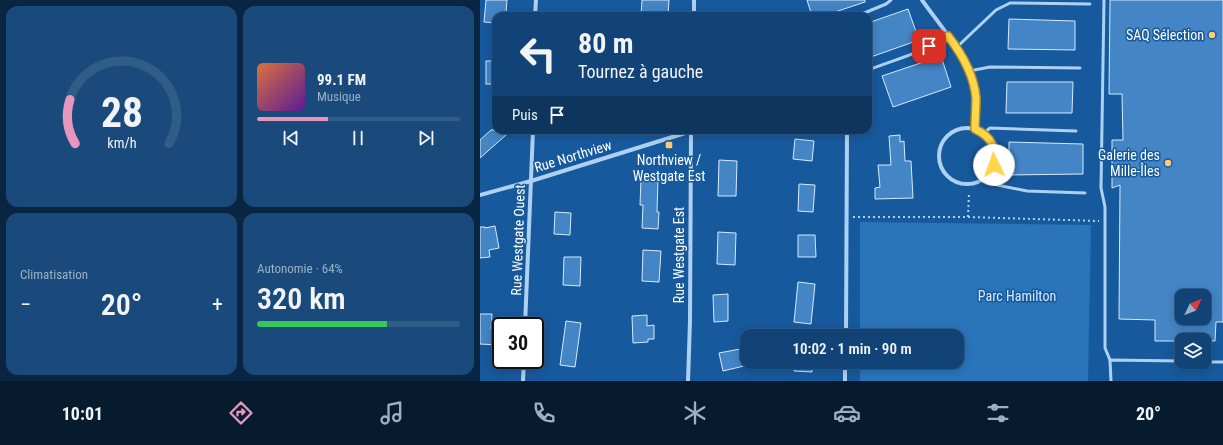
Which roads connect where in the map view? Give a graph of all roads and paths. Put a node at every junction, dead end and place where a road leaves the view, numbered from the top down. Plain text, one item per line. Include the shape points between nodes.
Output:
1 (536, 0) edge
2 (694, 0) edge
3 (891, 0) edge
4 (922, 0) edge
5 (1104, 0) edge
6 (1090, 4) dead end
7 (535, 12) edge
8 (694, 12) edge
9 (867, 12) edge
10 (948, 36) junction
11 (957, 47) junction
12 (1080, 68) dead end
13 (872, 69) edge
14 (969, 71) junction
15 (975, 129) junction
16 (1076, 131) dead end
17 (533, 134) edge
18 (679, 134) edge
19 (692, 134) edge
20 (847, 134) edge
21 (984, 134) junction
22 (984, 178) junction
23 (531, 181) junction
24 (968, 193) dead end
25 (1085, 193) dead end
26 (480, 195) edge
27 (847, 217) junction
28 (968, 217) junction
29 (1106, 221) junction
30 (525, 317) edge
31 (846, 329) edge
32 (1110, 360) junction
33 (1175, 361) edge
34 (1211, 362) edge
35 (1223, 362) edge
36 (524, 369) edge
37 (845, 369) edge
38 (523, 381) edge
39 (688, 381) edge
40 (845, 381) edge
41 (1110, 381) edge

1 - 7 street
2 - 8 street
3 - 9 lane
4 - 10 street
5 - 29 lane via 1101,188
6 - 11 lane via 1010,3 996,10
10 - 11 street
10 - 13 lane via 920,51
11 - 14 street
12 - 14 lane via 990,67
14 - 15 street via 976,97
15 - 21 street
15 - 22 street via 962,128 946,138 940,154 941,164 957,182 972,183
16 - 21 lane via 990,128
17 - 23 street, Rue Westgate Ouest
18 - 23 street, Rue Northview
19 - 39 street, Rue Westgate Est
20 - 27 street
21 - 22 street via 991,141 995,155 994,165
22 - 25 lane via 997,185 1028,191
23 - 26 street, Rue Northview
23 - 30 street, Rue Westgate Ouest
24 - 28 path
27 - 28 path
27 - 31 street
28 - 29 path
29 - 32 lane via 1106,348
32 - 33 lane
32 - 41 lane
34 - 35 lane
36 - 38 street
37 - 40 street

